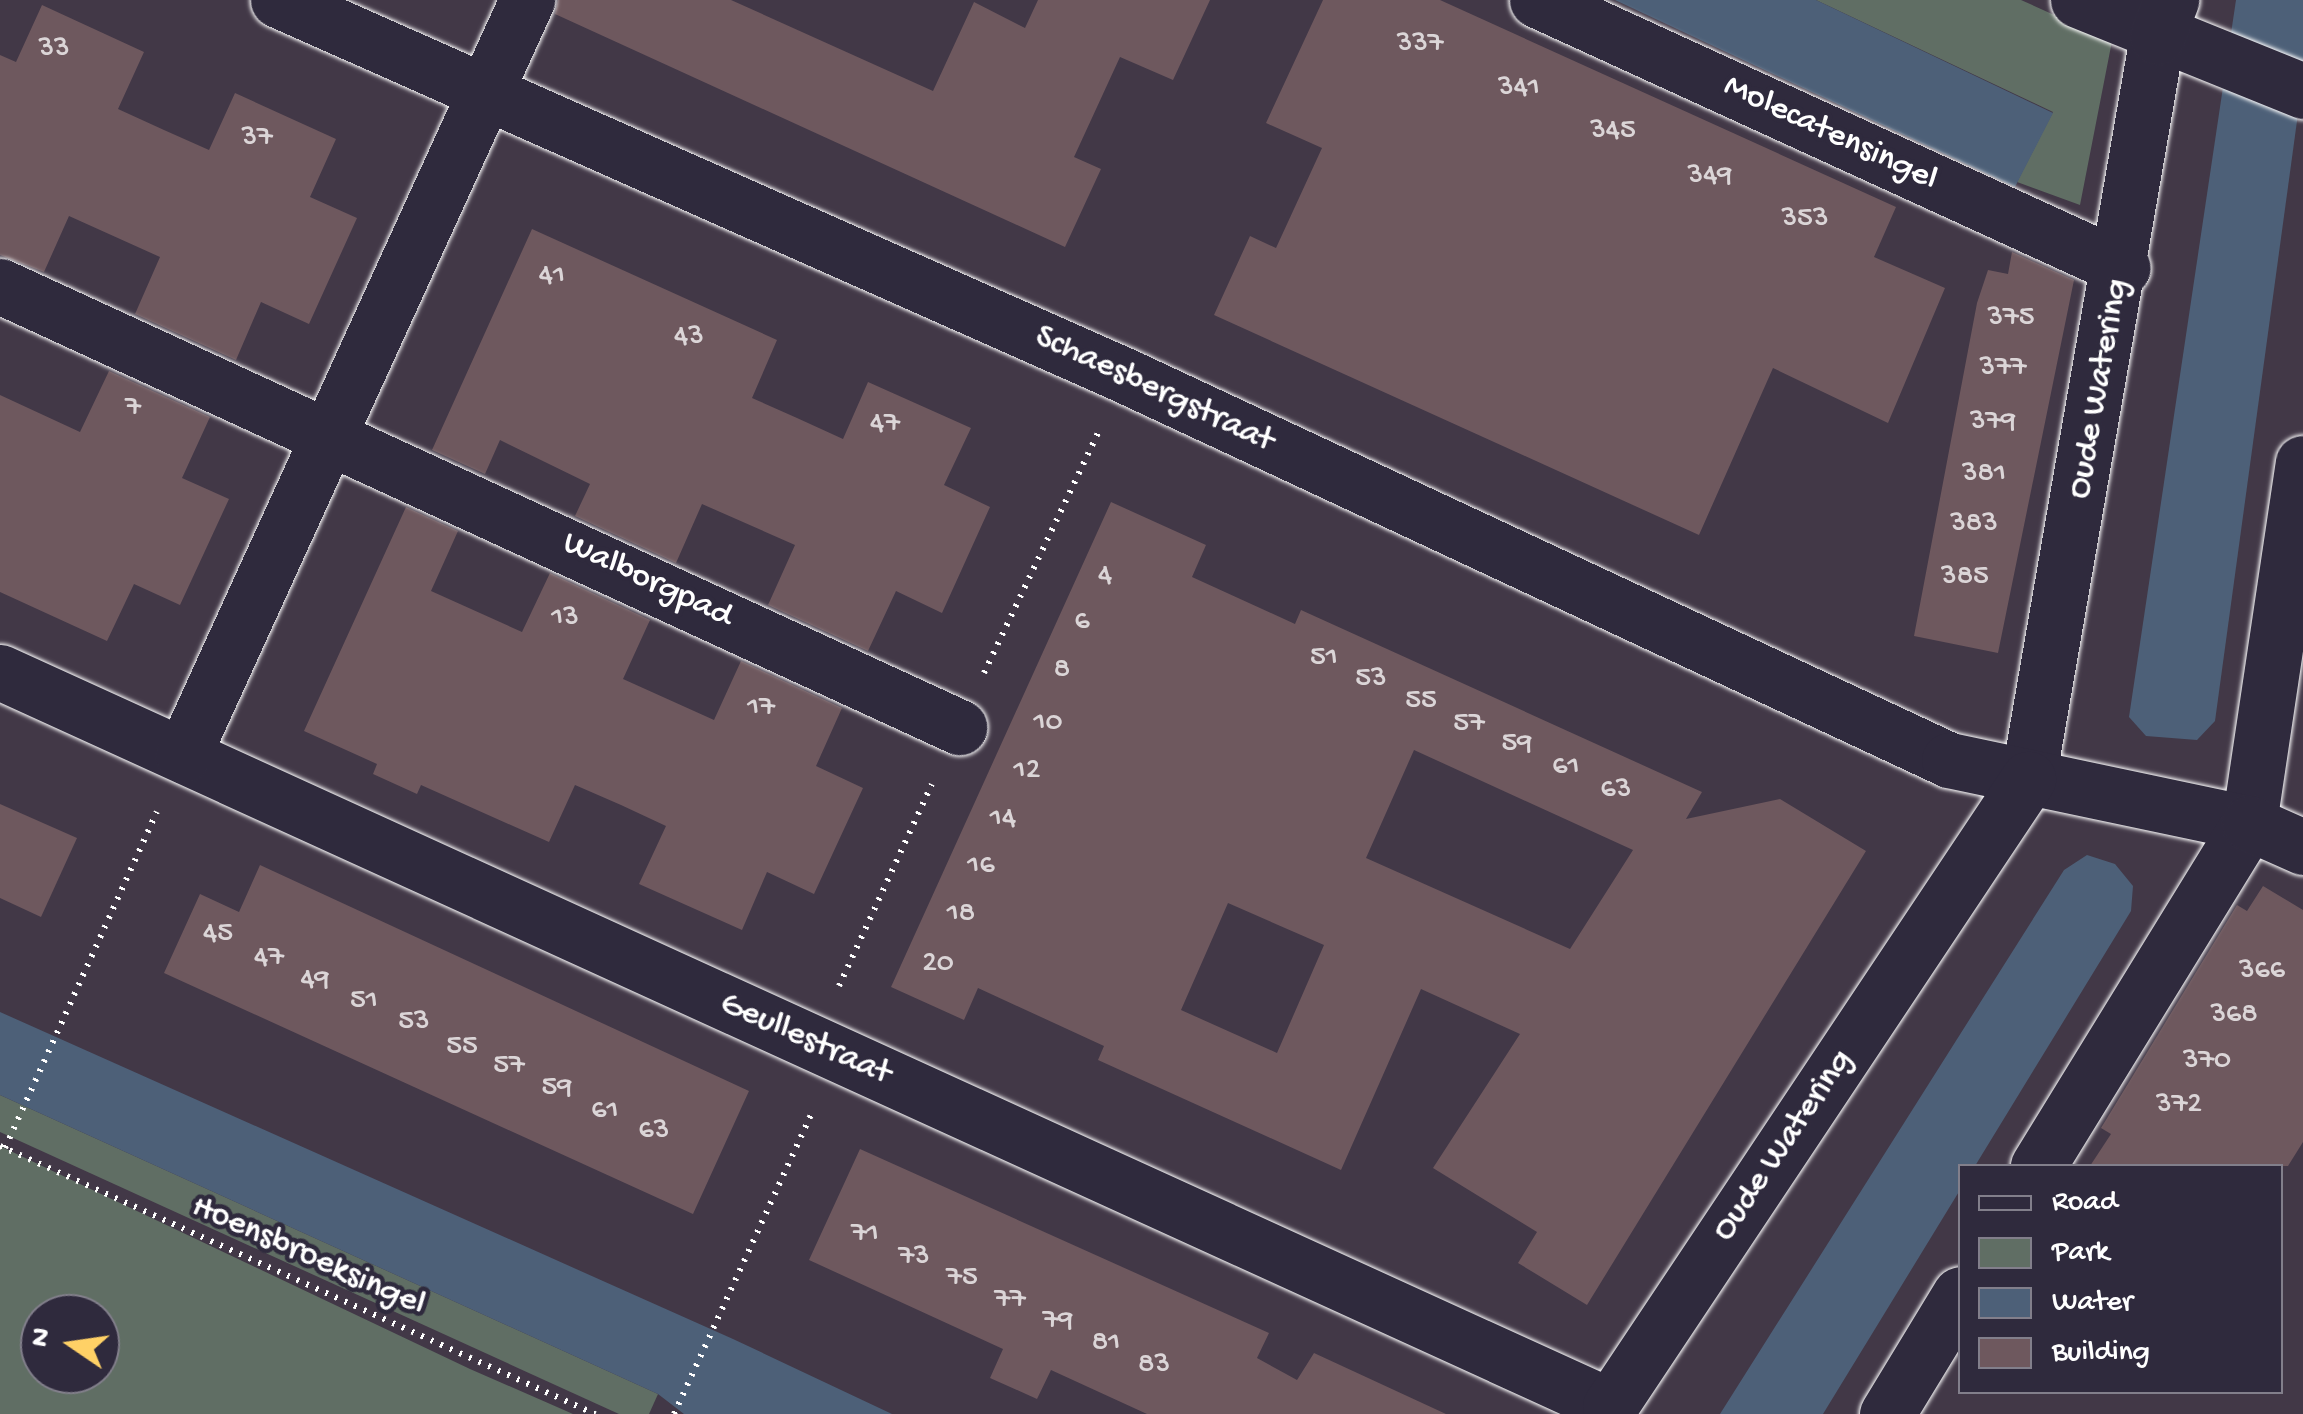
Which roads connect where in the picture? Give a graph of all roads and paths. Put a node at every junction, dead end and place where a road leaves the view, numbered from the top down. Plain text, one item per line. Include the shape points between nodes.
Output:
1 (278, 0) edge
2 (527, 0) edge
3 (1537, 0) edge
4 (2078, 0) edge
5 (2164, 18) edge
6 (2303, 91) edge
7 (486, 92) junction
8 (2122, 268) junction
9 (0, 286) edge
10 (335, 435) junction
11 (2303, 463) edge
12 (0, 672) edge
13 (958, 727) dead end
14 (182, 755) junction
15 (2028, 779) junction
16 (2248, 823) junction
17 (2303, 848) edge
18 (838, 1054) junction
19 (2, 1147) edge
20 (2039, 1164) edge
21 (1958, 1297) edge
22 (1608, 1410) edge
23 (596, 1414) edge
24 (674, 1414) edge
25 (1887, 1414) edge

1 - 7 street, Schaesbergstraat
2 - 7 street
3 - 8 street, Molecatensingel
4 - 5 street
5 - 6 street via 2220,56
5 - 8 street, Oude Watering
7 - 10 street
7 - 15 street, Schaesbergstraat via 1126,376 1948,760
8 - 15 street, Oude Watering
9 - 10 street, Walborgpad
10 - 13 street, Walborgpad
10 - 14 street
11 - 16 street
12 - 14 street, Geullestraat
14 - 18 street, Geullestraat
14 - 19 path
15 - 16 street
15 - 22 street, Oude Watering
16 - 17 street
16 - 20 street
18 - 22 street, Geullestraat
18 - 24 path
19 - 23 path, Hoensbroeksingel
21 - 25 street

